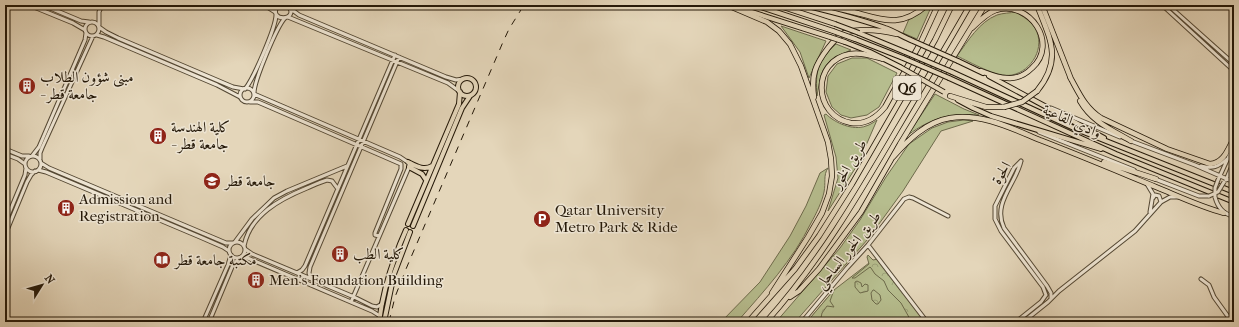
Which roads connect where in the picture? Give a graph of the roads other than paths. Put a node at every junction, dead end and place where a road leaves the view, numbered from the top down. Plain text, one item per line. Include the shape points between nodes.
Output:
1 (29, 5) edge
2 (43, 5) edge
3 (102, 5) edge
4 (264, 5) edge
5 (278, 5) edge
6 (727, 5) edge
7 (731, 5) edge
8 (755, 5) edge
9 (777, 5) edge
10 (804, 5) edge
11 (820, 5) edge
12 (927, 5) edge
13 (938, 5) edge
14 (952, 5) edge
15 (970, 5) edge
16 (985, 5) edge
17 (1037, 5) edge
18 (1042, 5) edge
19 (1162, 5) edge
20 (1168, 5) edge
21 (290, 6) edge
22 (99, 12) junction
23 (276, 13) junction
24 (287, 17) junction
25 (90, 22) junction
26 (99, 26) junction
27 (85, 31) junction
28 (966, 33) junction
29 (897, 34) junction
30 (95, 36) junction
31 (141, 47) junction
32 (139, 51) junction
33 (153, 52) junction
34 (394, 55) junction
35 (151, 56) junction
36 (399, 57) junction
37 (393, 59) junction
38 (883, 59) junction
39 (397, 61) junction
40 (1234, 64) edge
41 (981, 71) junction
42 (1234, 71) edge
43 (442, 76) junction
44 (1070, 77) junction
45 (463, 79) junction
46 (440, 80) junction
47 (244, 89) junction
48 (459, 92) junction
49 (254, 93) junction
50 (470, 96) junction
51 (950, 96) junction
52 (240, 97) junction
53 (1037, 101) junction
54 (250, 102) junction
55 (817, 112) junction
56 (1032, 128) junction
57 (1234, 138) edge
58 (359, 139) junction
59 (364, 141) junction
60 (1131, 141) junction
61 (356, 145) junction
62 (1234, 145) edge
63 (1119, 146) junction
64 (362, 147) junction
65 (5, 149) edge
66 (380, 149) junction
67 (39, 151) junction
68 (5, 154) edge
69 (378, 154) junction
70 (1116, 154) junction
71 (31, 156) junction
72 (893, 157) junction
73 (1228, 158) junction
74 (1092, 160) junction
75 (40, 161) junction
76 (408, 162) junction
77 (1234, 162) edge
78 (433, 165) junction
79 (1195, 165) junction
80 (26, 166) junction
81 (348, 166) junction
82 (409, 167) junction
83 (1014, 168) junction
84 (1018, 170) junction
85 (36, 171) junction
86 (1220, 176) junction
87 (1156, 179) junction
88 (426, 180) junction
89 (1225, 180) junction
90 (23, 181) junction
91 (1234, 182) edge
92 (27, 183) junction
93 (1146, 183) junction
94 (338, 189) junction
95 (1234, 192) edge
96 (1214, 196) junction
97 (1179, 197) junction
98 (1153, 198) junction
99 (1161, 202) junction
100 (1234, 202) edge
101 (1224, 213) junction
102 (1150, 214) junction
103 (948, 216) dead end
104 (1234, 217) edge
105 (6, 221) edge
106 (10, 222) junction
107 (5, 235) edge
108 (379, 236) junction
109 (234, 243) junction
110 (868, 246) junction
111 (244, 248) junction
112 (229, 251) junction
113 (231, 255) junction
114 (240, 257) junction
115 (297, 273) junction
116 (311, 279) junction
117 (1201, 279) dead end
118 (354, 297) junction
119 (770, 298) junction
120 (1045, 298) junction
121 (1051, 298) junction
122 (785, 300) junction
123 (351, 302) junction
124 (382, 304) junction
125 (380, 316) junction
126 (203, 322) edge
127 (209, 322) edge
128 (379, 322) edge
129 (384, 322) edge
130 (748, 322) edge
131 (766, 322) edge
132 (802, 322) edge
133 (927, 322) edge
134 (1016, 322) edge
135 (1023, 322) edge
136 (1232, 322) edge

1 - 27 street via 73,23
2 - 25 street via 81,21
3 - 22 street
4 - 23 street
5 - 23 street
6 - 55 highway via 767,22 790,44 802,66
7 - 38 main road, bridge via 845,42
8 - 70 main road, وادي القاعية, bridge via 902,58
9 - 63 main road, وادي القاعية, bridge via 835,24 906,52
10 - 29 main road via 848,16
11 - 12 highway via 878,19 894,20 910,17
13 - 38 highway via 921,42 880,114 864,122 855,123 846,122 831,113 826,106 822,90 824,77 830,66 836,60 851,54 871,55
14 - 119 highway, طريق الخور / Q6 via 935,40 852,184 819,236
15 - 122 highway, طريق الخور / Q6 via 853,205 817,259
16 - 28 highway
17 - 51 highway, bridge via 1050,37 1052,56 1048,75 1037,91 1022,102 1004,107 986,107
18 - 44 highway
19 - 42 street
20 - 40 street
21 - 24 street via 291,12
21 - 34 street via 300,15
22 - 25 street
22 - 26 street
23 - 24 street via 280,18
23 - 47 street via 275,24 251,81
24 - 37 street
24 - 49 street via 278,27 255,84
25 - 26 street
25 - 27 street via 86,25
26 - 30 street via 100,31
26 - 31 street via 106,32
27 - 30 street via 89,36
27 - 67 street via 85,40
28 - 41 highway via 987,15 1006,8 1018,9 1028,15 1041,33 1041,56 1028,72 1019,77 1008,78
28 - 72 highway
29 - 41 main road, bridge
29 - 55 highway via 872,30 844,34 837,38 815,68 813,87
30 - 32 street
30 - 67 street
31 - 32 street
31 - 33 street
32 - 35 street
33 - 35 street
33 - 47 street via 233,87
34 - 36 street
34 - 37 street
35 - 52 street
36 - 39 street
36 - 43 street
37 - 39 street
37 - 58 street
38 - 51 main road, bridge
39 - 46 street
39 - 59 street
41 - 53 main road
43 - 45 street
43 - 46 street
44 - 57 highway via 1082,99 1095,115 1173,151 1210,164 1222,159
44 - 60 highway via 1080,102 1091,116
45 - 48 main road via 458,84
45 - 50 main road via 471,79 476,83 476,91
46 - 48 street
47 - 49 street
47 - 52 street
48 - 50 main road via 464,96
48 - 78 main road via 458,108
49 - 54 street via 254,98
49 - 58 street
50 - 88 main road via 462,108 410,225
51 - 56 main road via 982,112
52 - 54 street via 245,102
53 - 60 street, وادي القاعية
53 - 63 main road
54 - 61 street via 258,102
55 - 119 highway via 831,159 829,194 814,228
56 - 70 main road
56 - 87 street, وادي القاعية
58 - 59 street
58 - 61 street
59 - 64 street
59 - 66 street
60 - 79 street, وادي القاعية
61 - 64 street
61 - 81 street
62 - 73 street
63 - 95 main road, وادي القاعية
64 - 69 street
64 - 116 street via 310,267
65 - 71 street via 22,156
66 - 69 street
66 - 76 street
67 - 71 street
67 - 75 street
68 - 80 street via 18,159
69 - 108 street via 399,162 402,167 375,232 375,235
70 - 100 main road, وادي القاعية
71 - 75 street via 36,156
71 - 80 street via 26,160
72 - 74 highway via 905,143 922,130 948,118 962,117 1000,124
72 - 122 highway via 841,241 799,291
73 - 79 street via 1216,167
73 - 86 street
74 - 87 highway
74 - 93 highway
75 - 85 street
75 - 109 street via 54,170 226,243
76 - 78 main road via 423,168
76 - 82 street
77 - 89 street
78 - 88 main road
79 - 86 street, وادي القاعية
80 - 85 street via 30,171
80 - 90 street
81 - 94 street
81 - 109 street via 274,198 252,219
82 - 88 main road via 422,174
82 - 108 street
83 - 84 street
83 - 84 street, الحوة via 1021,161
83 - 120 street, الحوة via 995,206 995,219 1001,231 1043,287
84 - 121 street, الحوة via 1002,204 1000,218 1004,228 1047,286
85 - 92 street
85 - 112 street via 46,172
86 - 89 street, وادي القاعية
86 - 96 street, bridge
87 - 96 street, وادي القاعية, bridge via 1195,195
89 - 91 street, وادي القاعية
89 - 96 street, bridge
90 - 92 street
90 - 105 street
92 - 106 street
93 - 97 highway
93 - 98 street
94 - 111 street via 332,181 326,180 283,198 259,218 246,236
94 - 115 street via 305,266
96 - 101 street via 1218,207
97 - 99 street via 1170,197
97 - 101 highway
98 - 99 street via 1155,195 1159,196
98 - 102 street
99 - 102 street
101 - 104 street
102 - 121 street via 1135,231
103 - 110 street, طريق الخور الساحلي via 906,197
105 - 106 street
106 - 107 street
108 - 118 street
109 - 111 street via 240,243
109 - 112 street
110 - 132 street, طريق الخور الساحلي
110 - 133 street
111 - 114 street via 244,253
111 - 115 street via 252,254
112 - 113 street
113 - 114 street
113 - 126 street
114 - 123 street via 250,258
114 - 127 street via 232,267
115 - 116 street
116 - 118 street
117 - 136 street via 1209,285 1214,297
118 - 123 street
118 - 124 street via 373,307
119 - 130 highway, طريق الخور / Q6
120 - 121 street
120 - 134 street
121 - 135 street
122 - 131 highway, طريق الخور / Q6
123 - 125 street
124 - 125 main road
124 - 129 main road via 394,260 408,231 394,274
125 - 128 main road

